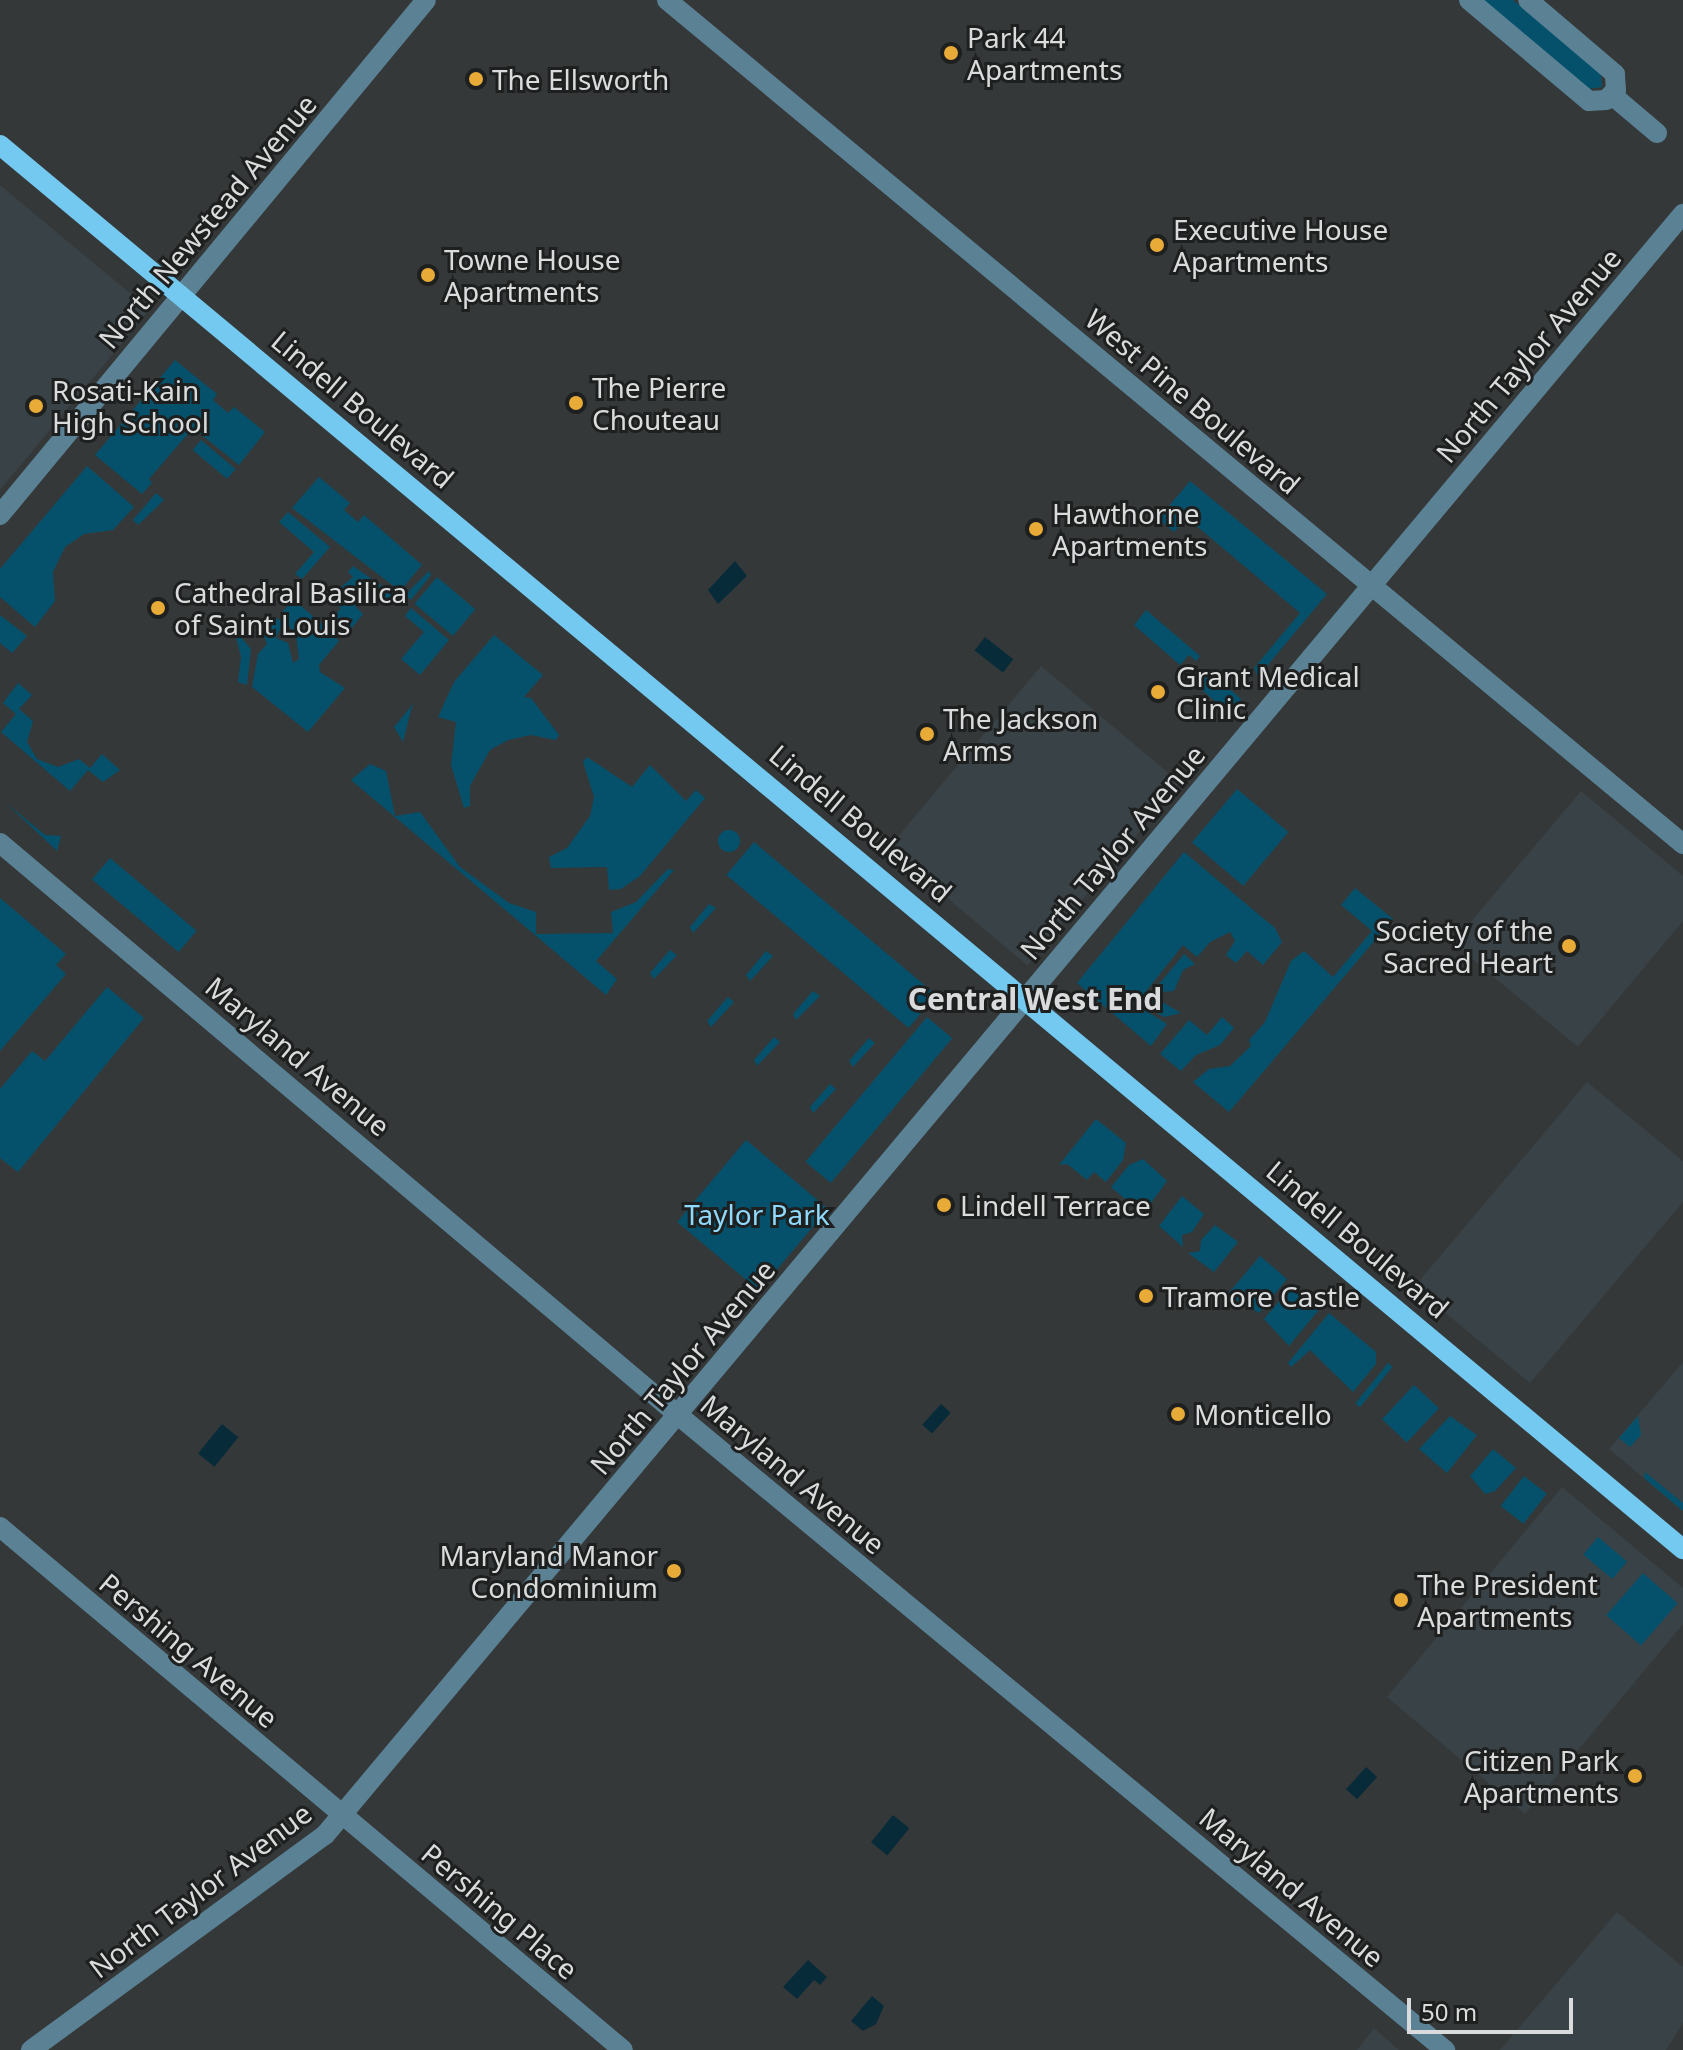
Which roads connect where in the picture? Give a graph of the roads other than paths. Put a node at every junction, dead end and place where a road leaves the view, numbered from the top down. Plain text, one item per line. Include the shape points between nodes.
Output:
1 (426, 0) edge
2 (667, 0) edge
3 (1469, 0) edge
4 (1528, 0) edge
5 (1612, 95) junction
6 (1657, 133) dead end
7 (0, 145) edge
8 (1683, 214) edge
9 (181, 295) junction
10 (0, 515) edge
11 (1371, 586) junction
12 (0, 843) edge
13 (1683, 844) edge
14 (1027, 997) junction
15 (678, 1415) junction
16 (0, 1527) edge
17 (1683, 1549) edge
18 (342, 1816) junction
19 (31, 2050) edge
20 (623, 2050) edge
21 (1445, 2050) edge

1 - 9 street, North Newstead Avenue
2 - 11 street, West Pine Boulevard
3 - 5 street via 1589,101
4 - 5 street via 1615,74
5 - 6 street
7 - 9 main road, Lindell Boulevard
8 - 11 street, North Taylor Avenue
9 - 10 street, North Newstead Avenue
9 - 14 main road, Lindell Boulevard
11 - 13 street, West Pine Boulevard
11 - 14 street, North Taylor Avenue
12 - 15 street, Maryland Avenue
14 - 15 street, North Taylor Avenue
14 - 17 main road, Lindell Boulevard
15 - 18 street, North Taylor Avenue
15 - 21 street, Maryland Avenue
16 - 18 street, Pershing Avenue
18 - 19 street, North Taylor Avenue via 306,1852
18 - 20 street, Pershing Place

